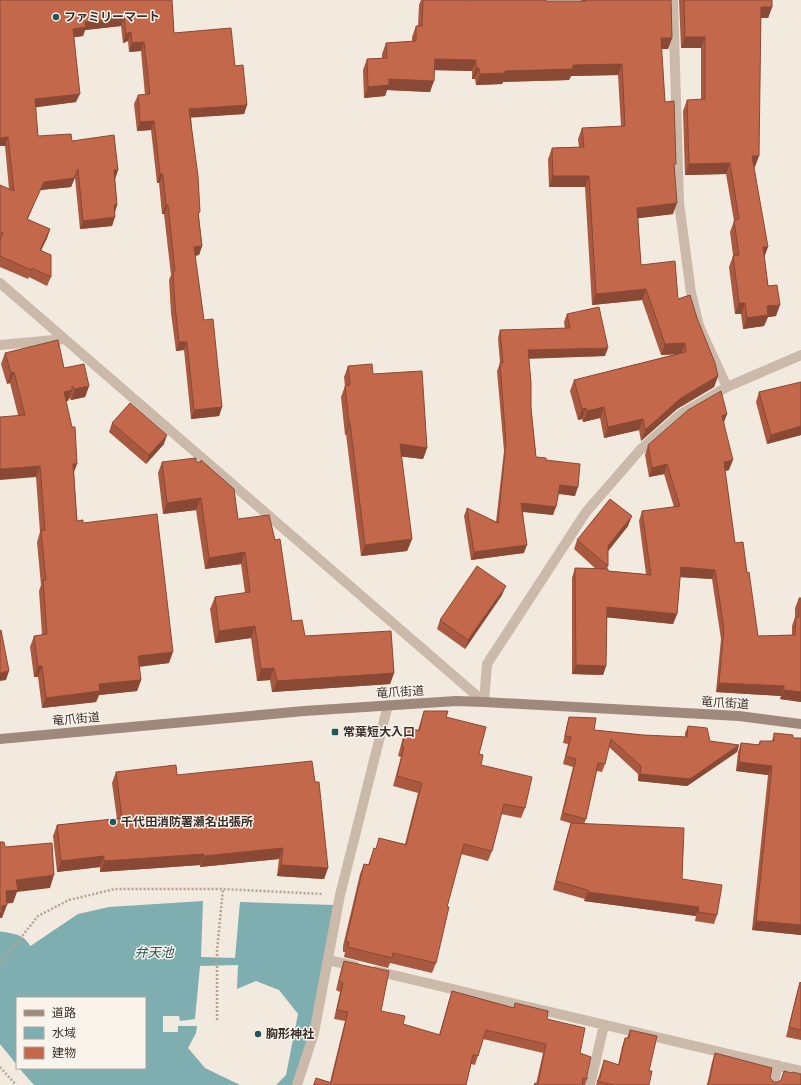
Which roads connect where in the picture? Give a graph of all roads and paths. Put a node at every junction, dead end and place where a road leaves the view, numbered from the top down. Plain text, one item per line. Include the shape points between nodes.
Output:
1 (673, 0) edge
2 (0, 283) edge
3 (65, 339) junction
4 (0, 345) edge
5 (801, 355) edge
6 (726, 387) junction
7 (484, 702) junction
8 (388, 705) junction
9 (801, 724) edge
10 (0, 740) edge
11 (223, 889) junction
12 (340, 895) junction
13 (328, 960) junction
14 (0, 964) edge
15 (217, 1020) dead end
16 (604, 1025) junction
17 (778, 1065) junction
18 (0, 1067) edge
19 (801, 1071) edge
20 (16, 1085) edge
21 (297, 1085) edge
22 (590, 1085) edge
23 (773, 1085) edge

1 - 6 street via 679,203 691,293 699,326
2 - 3 street
3 - 4 street
3 - 7 street
5 - 6 street
6 - 7 street via 681,414 640,450 586,512 487,664
7 - 8 main road, 竜爪街道
7 - 9 main road, 竜爪街道 via 739,716
8 - 10 main road, 竜爪街道
8 - 12 street
11 - 12 path
11 - 14 path via 115,889 69,900 38,916
11 - 15 path via 217,950
12 - 13 street
13 - 16 street
13 - 21 street via 314,1033
16 - 17 street
16 - 22 street
17 - 19 street
17 - 23 street
18 - 20 path

